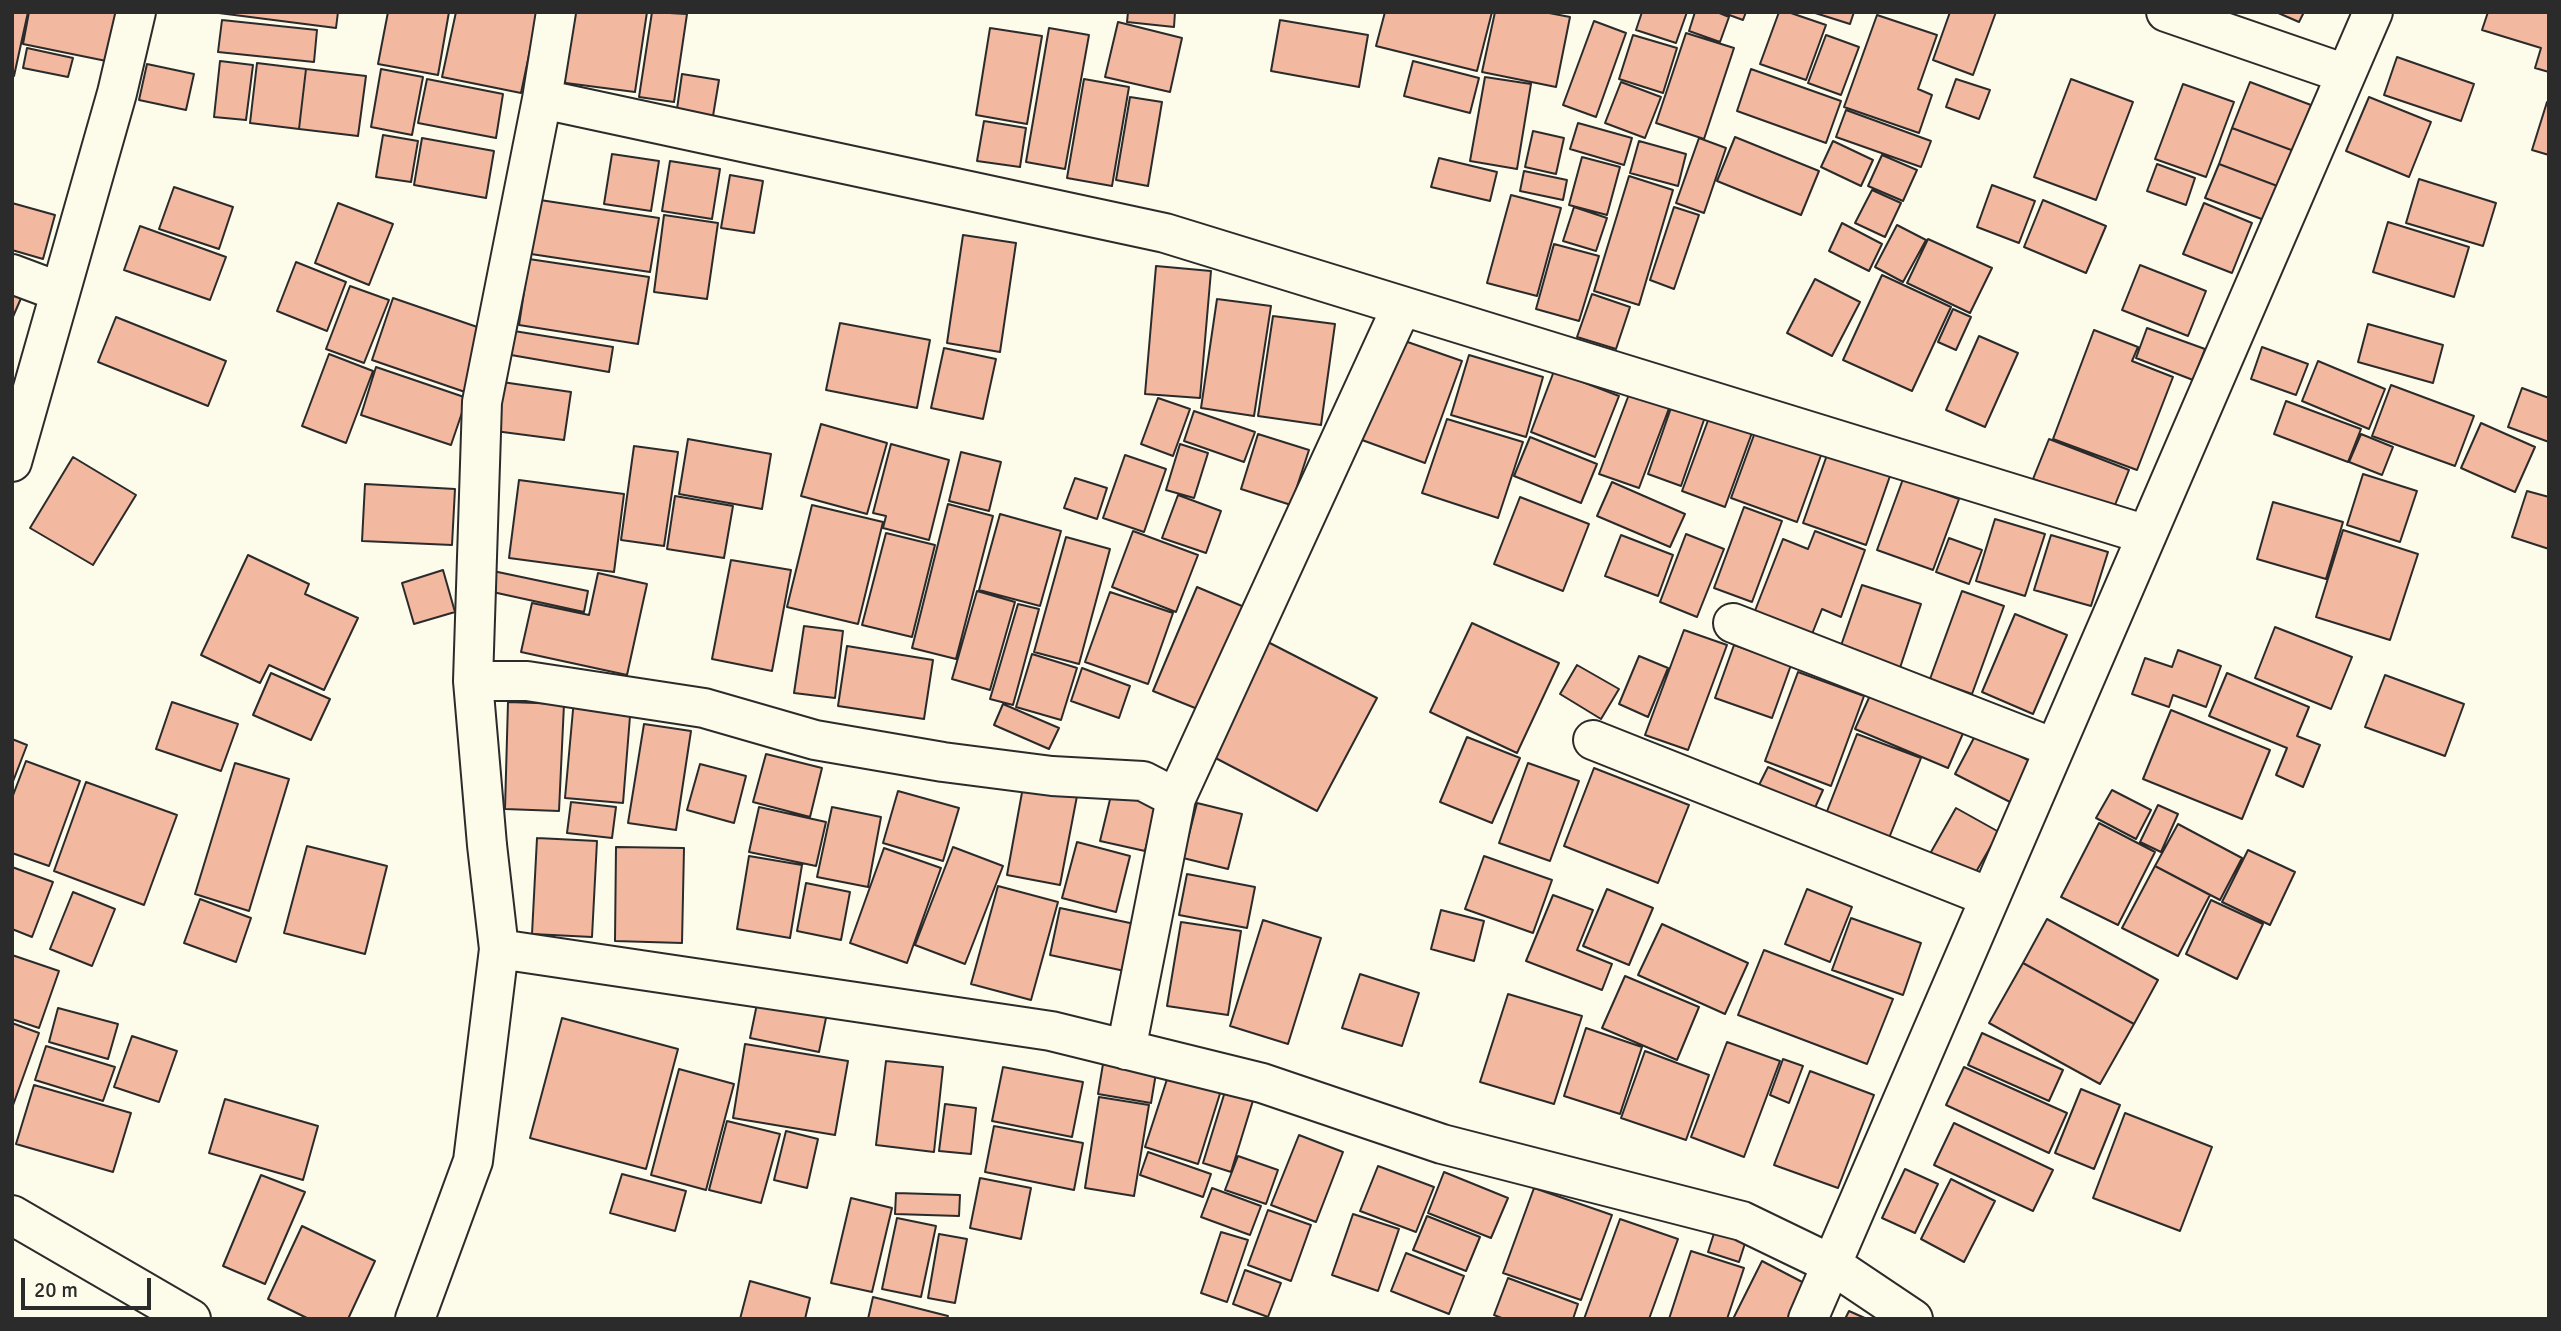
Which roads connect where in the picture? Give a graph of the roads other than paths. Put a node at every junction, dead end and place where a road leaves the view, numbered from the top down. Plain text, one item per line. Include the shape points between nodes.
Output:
1 (136, 12) edge
2 (556, 12) edge
3 (2166, 12) edge
4 (2372, 12) edge
5 (2346, 74) junction
6 (541, 99) junction
7 (12, 274) edge
8 (60, 292) junction
9 (1402, 306) junction
10 (12, 462) edge
11 (2147, 535) junction
12 (1733, 623) dead end
13 (473, 681) junction
14 (1593, 740) dead end
15 (2054, 748) junction
16 (1177, 798) junction
17 (1989, 897) junction
18 (499, 948) junction
19 (1126, 1050) junction
20 (12, 1214) edge
21 (1831, 1264) junction
22 (191, 1319) edge
23 (415, 1319) edge
24 (1808, 1319) edge
25 (1913, 1319) edge

1 - 8 street
2 - 6 street
3 - 5 street
4 - 5 street
5 - 11 street
6 - 9 street via 1165,233
6 - 13 street via 482,402
7 - 8 street
8 - 10 street
9 - 11 street
9 - 16 street
11 - 15 street
12 - 15 street
13 - 16 street via 527,681 704,708 815,740 1052,776 1143,781
13 - 18 street
14 - 17 street
15 - 17 street
16 - 19 street
17 - 21 street
18 - 19 street via 1051,1031
18 - 23 street via 473,1161
19 - 21 street via 1262,1083 1442,1144 1742,1221
20 - 22 street
21 - 24 street
21 - 25 street

